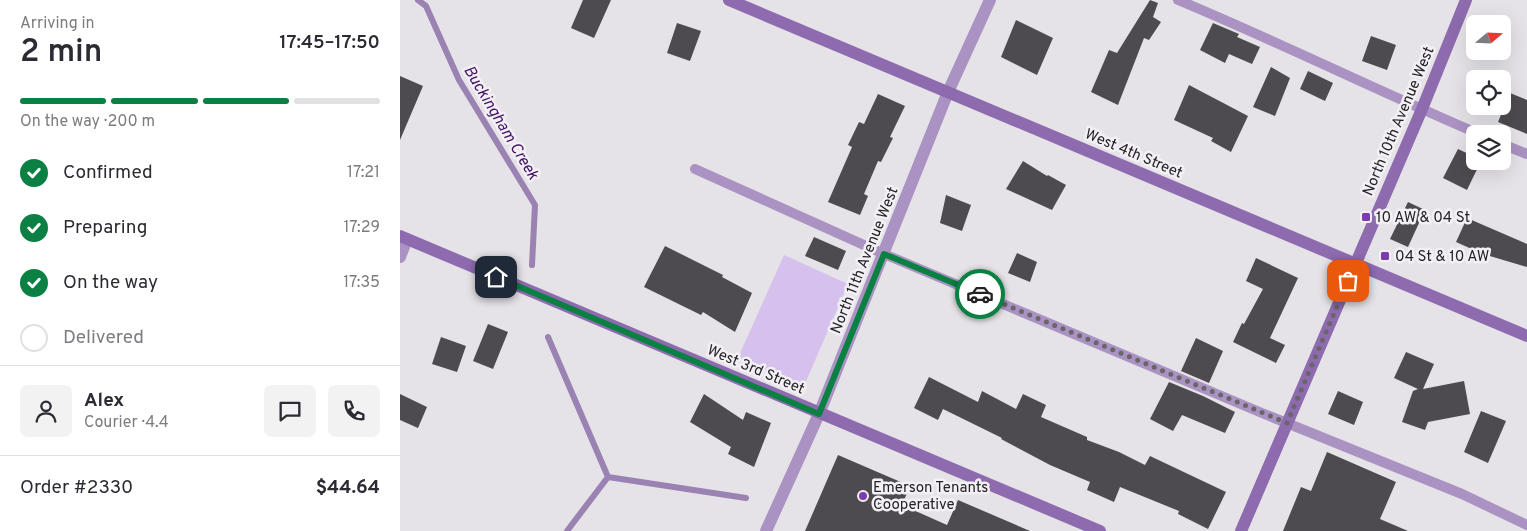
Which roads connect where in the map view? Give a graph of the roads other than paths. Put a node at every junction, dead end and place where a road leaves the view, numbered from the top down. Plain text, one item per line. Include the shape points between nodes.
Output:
1 (729, 0) edge
2 (990, 0) edge
3 (1178, 0) edge
4 (1466, 0) edge
5 (948, 92) junction
6 (1422, 109) junction
7 (1466, 128) edge
8 (1511, 148) edge
9 (1527, 154) edge
10 (695, 169) dead end
11 (404, 237) edge
12 (884, 254) junction
13 (400, 256) edge
14 (1355, 264) junction
15 (1527, 336) edge
16 (819, 414) junction
17 (1287, 423) junction
18 (1527, 524) edge
19 (766, 531) edge
20 (1100, 531) edge
21 (1242, 531) edge

1 - 5 street, West 4th Street
2 - 5 street, North 11th Avenue West
3 - 6 lane
4 - 6 street, North 10th Avenue West
5 - 12 street, North 11th Avenue West
5 - 14 street, West 4th Street
6 - 7 lane
6 - 14 street, North 10th Avenue West
8 - 9 lane
10 - 12 lane
11 - 13 street
11 - 16 street, West 3rd Street
12 - 16 street, North 11th Avenue West
12 - 17 lane
14 - 15 street, West 4th Street
14 - 17 street, North 10th Avenue West
16 - 19 street, North 11th Avenue West
16 - 20 street, West 3rd Street
17 - 18 lane
17 - 21 street, North 10th Avenue West

